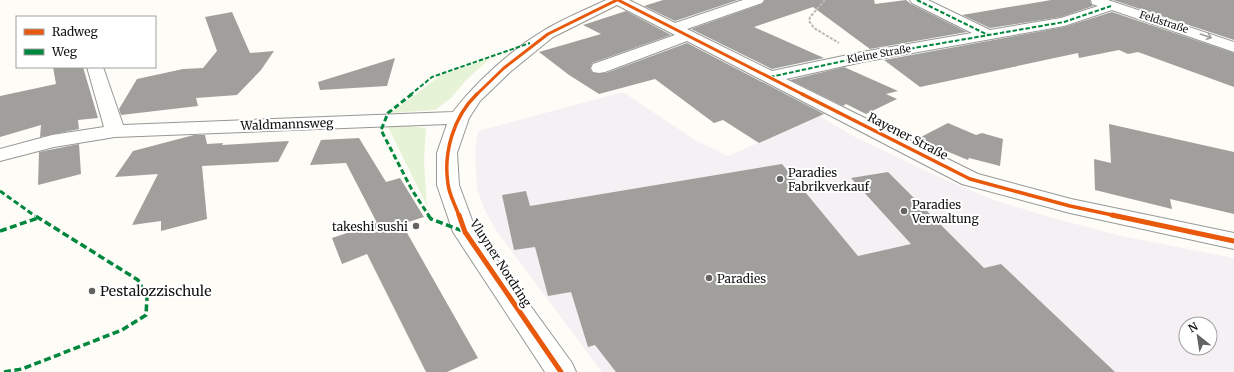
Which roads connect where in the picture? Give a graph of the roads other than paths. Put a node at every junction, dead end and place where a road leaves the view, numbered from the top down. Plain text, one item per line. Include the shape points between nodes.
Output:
1 (618, 0) edge
2 (756, 0) edge
3 (917, 0) edge
4 (1102, 2) edge
5 (680, 32) junction
6 (988, 35) junction
7 (1234, 47) edge
8 (94, 68) edge
9 (599, 68) dead end
10 (770, 77) junction
11 (459, 118) junction
12 (115, 130) junction
13 (0, 155) edge
14 (1234, 241) edge
15 (561, 372) edge

1 - 5 street, Rayener Straße
1 - 11 street, Vluyner Nordring via 548,34 484,86
2 - 5 street
3 - 6 street
4 - 6 street, Kleine Straße via 1064,22
4 -> 7 street, Feldstraße
5 - 9 street
5 - 10 street, Rayener Straße
6 - 10 street, Kleine Straße via 862,57
8 - 12 street
10 - 14 street, Rayener Straße via 970,179 1070,206
11 - 12 street, Waldmannsweg
11 - 15 street, Vluyner Nordring via 447,153 448,185 465,232
12 - 13 street, Waldmannsweg via 52,141

